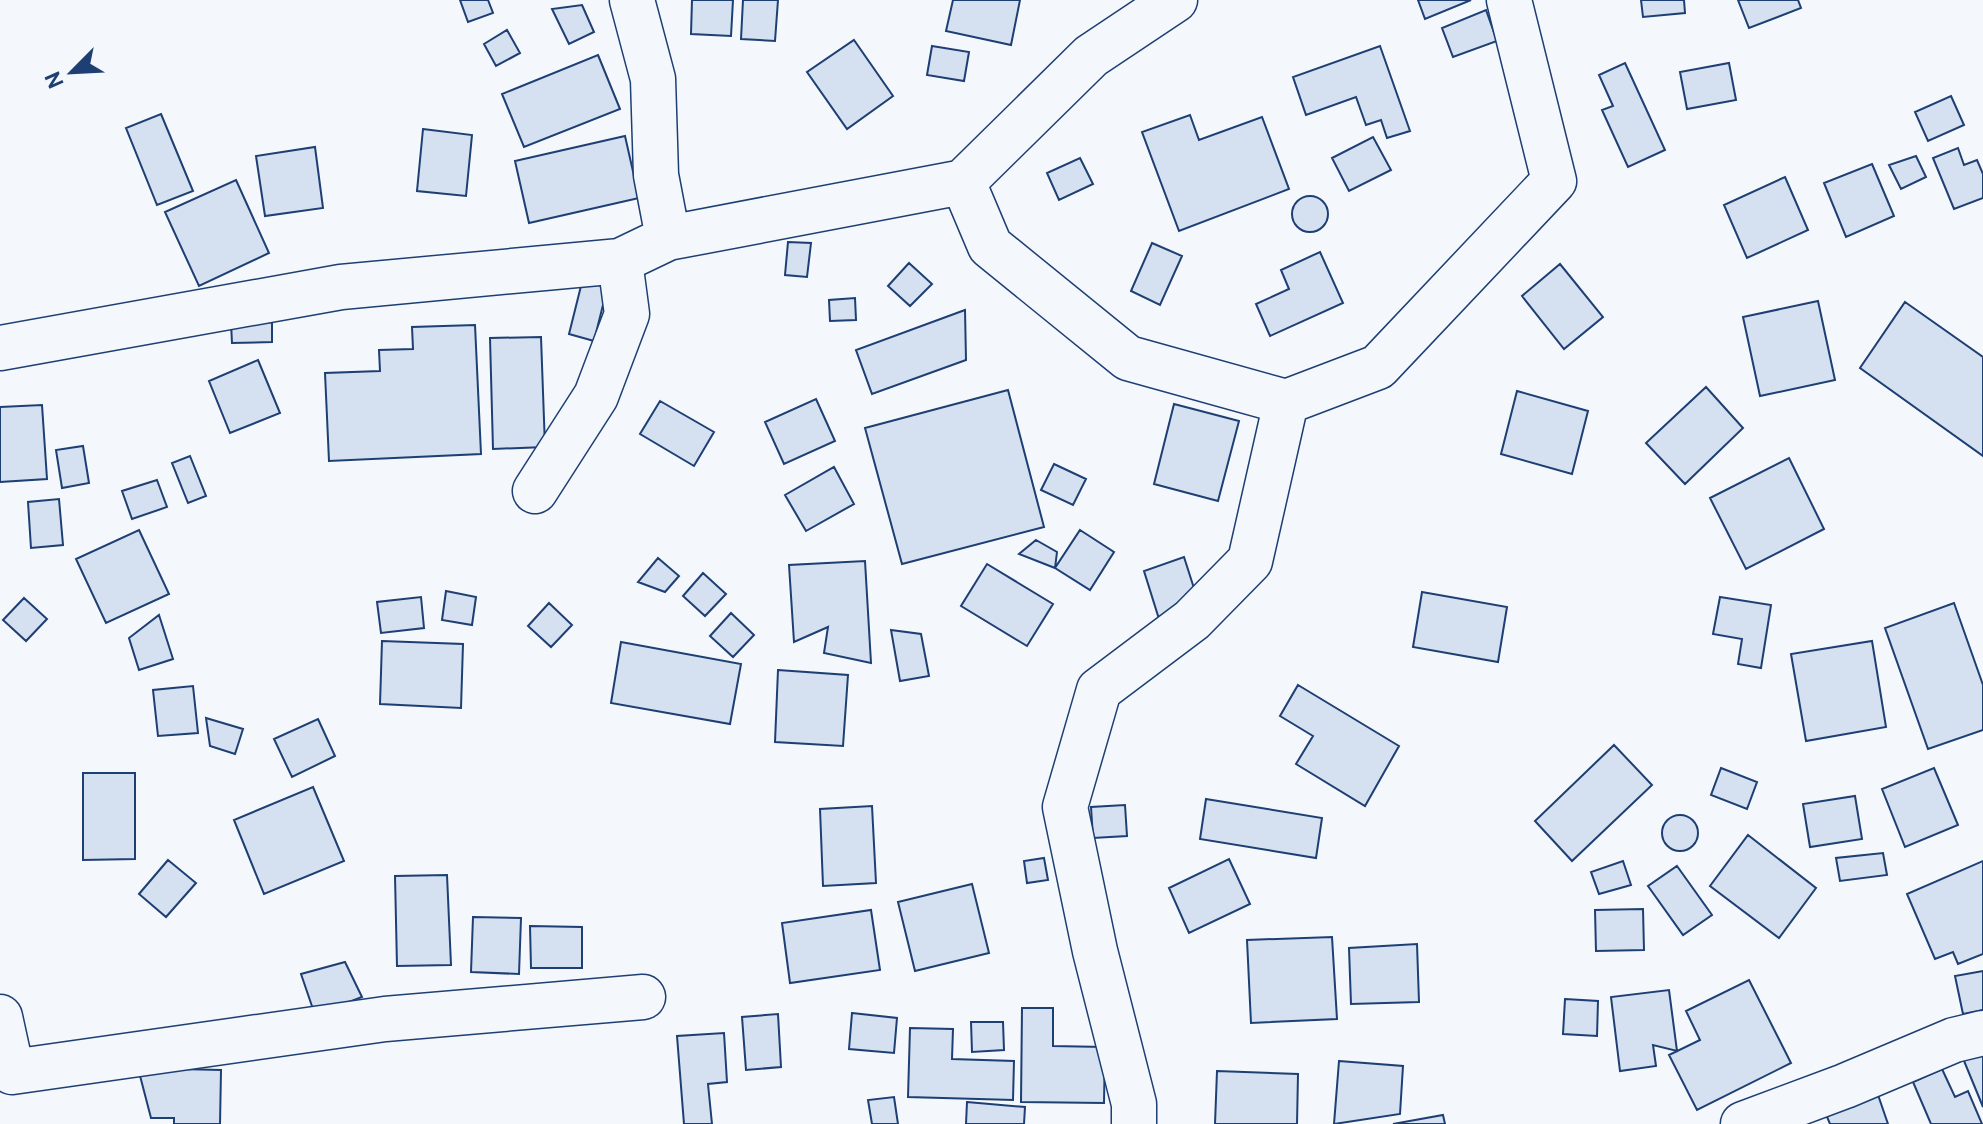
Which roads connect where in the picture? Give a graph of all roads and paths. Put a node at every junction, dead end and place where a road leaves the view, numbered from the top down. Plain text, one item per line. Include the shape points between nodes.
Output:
1 (632, 0) edge
2 (1175, 0) edge
3 (1509, 0) edge
4 (963, 182) junction
5 (668, 238) junction
6 (620, 261) junction
7 (0, 348) edge
8 (1286, 402) junction
9 (535, 491) dead end
10 (643, 997) dead end
11 (0, 1017) edge
12 (1983, 1033) edge
13 (1134, 1124) edge
14 (1743, 1124) edge

1 - 5 street via 653,79 656,175
2 - 4 street via 1091,56
3 - 8 street via 1554,181 1378,367
4 - 5 street
4 - 8 street via 990,246 1128,358
5 - 6 street
6 - 7 street via 341,287
6 - 9 street via 627,314 596,396
8 - 13 street via 1250,561 1192,620 1099,690 1065,807 1134,1104
10 - 11 street via 385,1019 12,1072
12 - 14 street

